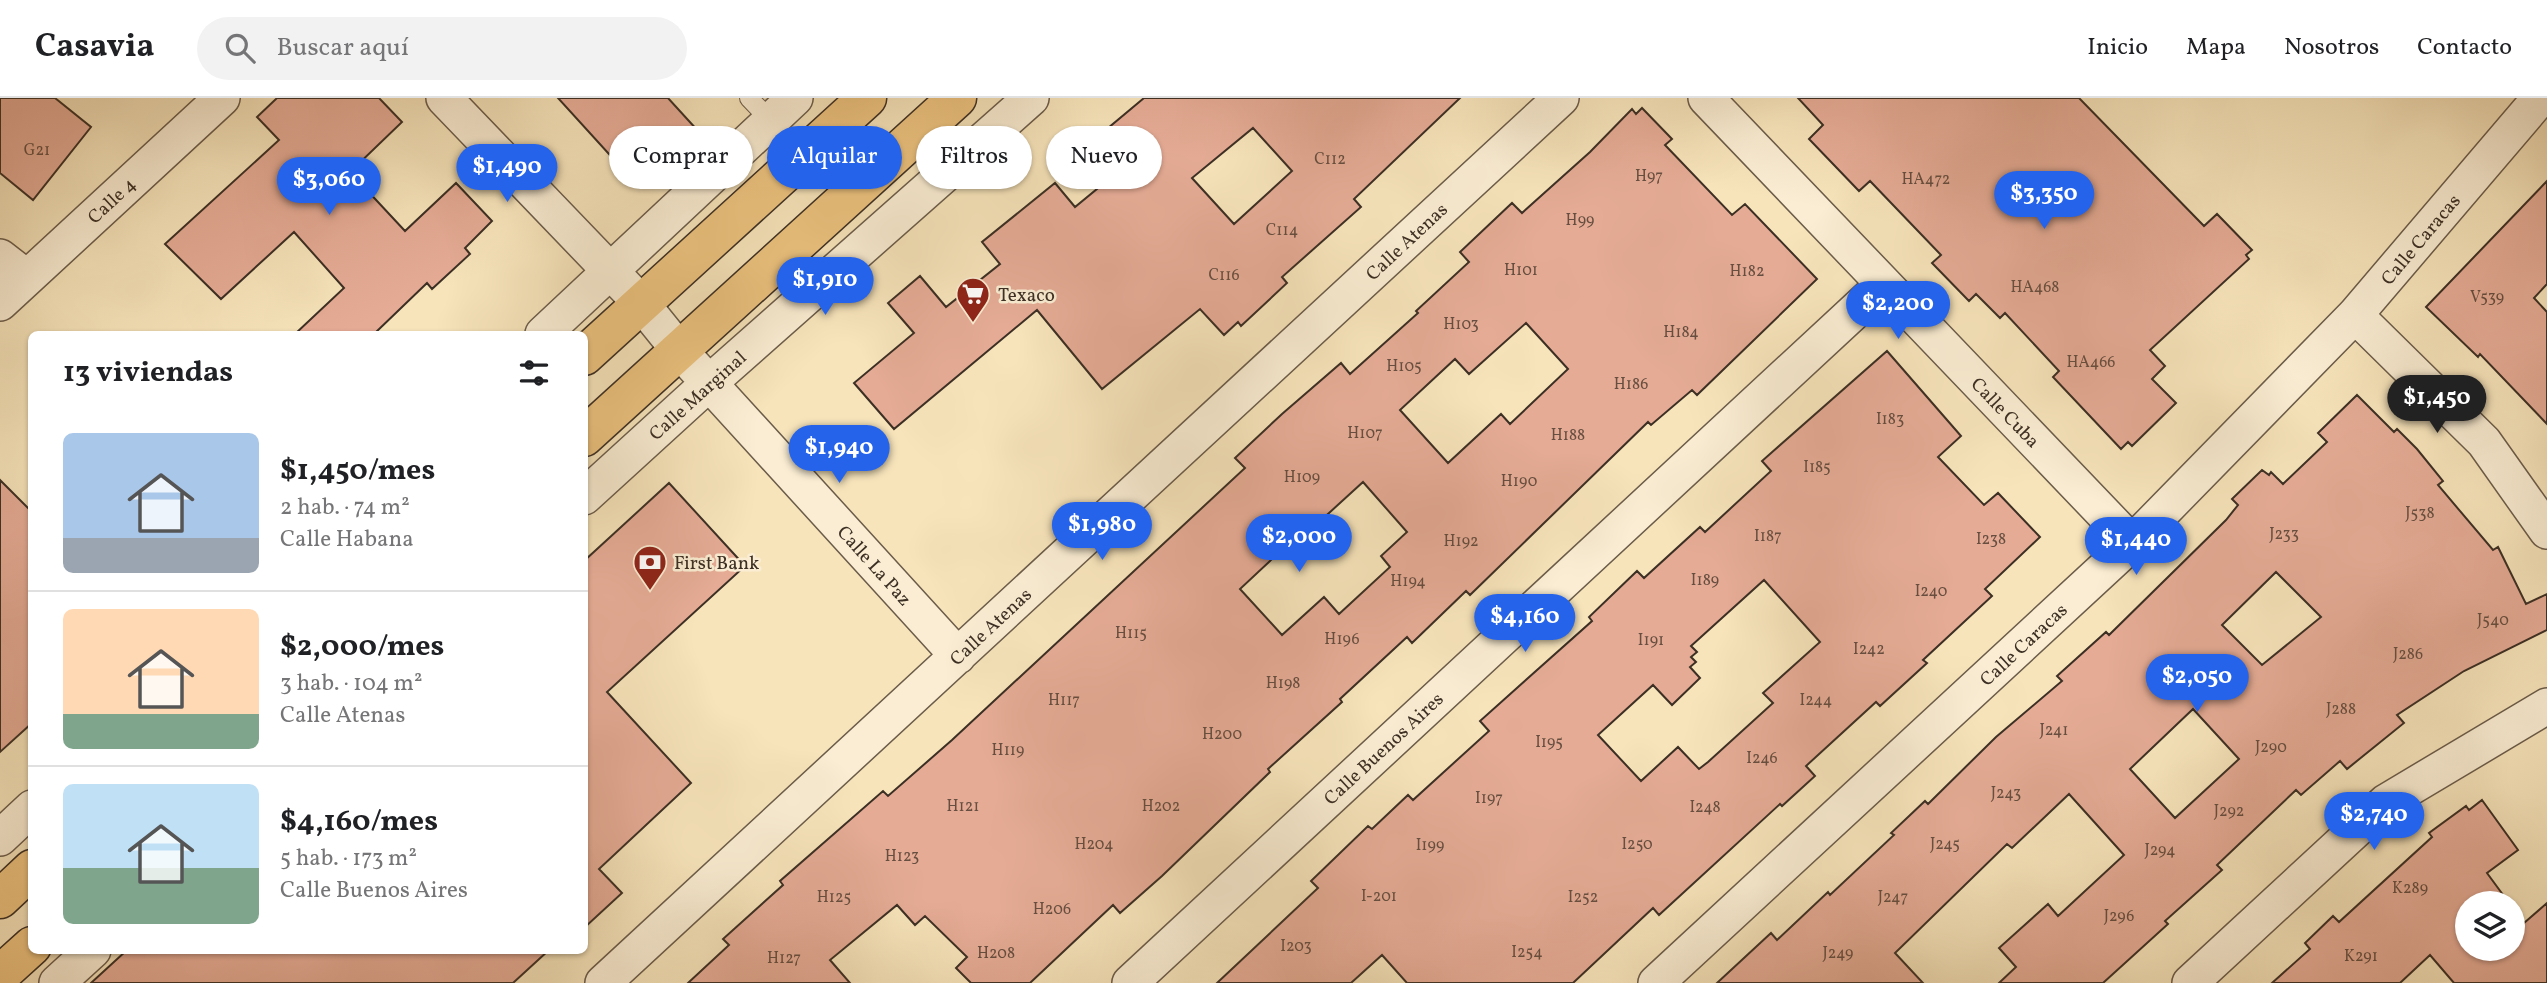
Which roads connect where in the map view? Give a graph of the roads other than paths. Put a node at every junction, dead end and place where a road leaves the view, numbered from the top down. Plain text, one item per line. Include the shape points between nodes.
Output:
1 (222, 98) edge
2 (445, 98) edge
3 (867, 98) edge
4 (957, 98) edge
5 (1031, 98) edge
6 (1561, 98) edge
7 (1706, 98) edge
8 (2540, 98) edge
9 (772, 106) edge
10 (13, 268) edge
11 (610, 272) junction
12 (1883, 285) junction
13 (0, 303) edge
14 (641, 303) junction
15 (2355, 315) junction
16 (546, 331) edge
17 (679, 350) junction
18 (588, 352) edge
19 (709, 383) junction
20 (588, 433) edge
21 (588, 494) edge
22 (2547, 531) edge
23 (2132, 544) junction
24 (958, 656) junction
25 (2547, 706) edge
26 (28, 812) edge
27 (0, 838) edge
28 (28, 873) edge
29 (0, 899) edge
30 (28, 950) edge
31 (89, 954) edge
32 (0, 975) edge
33 (57, 983) edge
34 (603, 983) edge
35 (1130, 983) edge
36 (1657, 983) edge
37 (2190, 983) edge

1 - 10 street, Calle 4
2 - 11 street, Calle La Paz
3 - 14 main road
4 - 17 main road
5 - 19 street, Calle Marginal
6 - 24 street, Calle Atenas
7 - 12 street, Calle Cuba
8 - 15 street, Calle Caracas
9 - 11 street
10 - 13 street, Calle 4
11 - 14 street, Calle La Paz
11 - 16 street
12 - 23 street, Calle Cuba
12 - 35 street, Calle Buenos Aires
14 - 17 street, Calle La Paz
14 - 18 main road
15 - 22 street via 2484,442
15 - 23 street, Calle Caracas
17 - 19 street, Calle La Paz
17 - 20 main road
19 - 21 street, Calle Marginal
19 - 24 street, Calle La Paz
23 - 36 street, Calle Caracas
24 - 34 street, Calle Atenas
25 - 37 street via 2386,802
26 - 27 street
28 - 29 main road
30 - 32 main road
31 - 33 street

